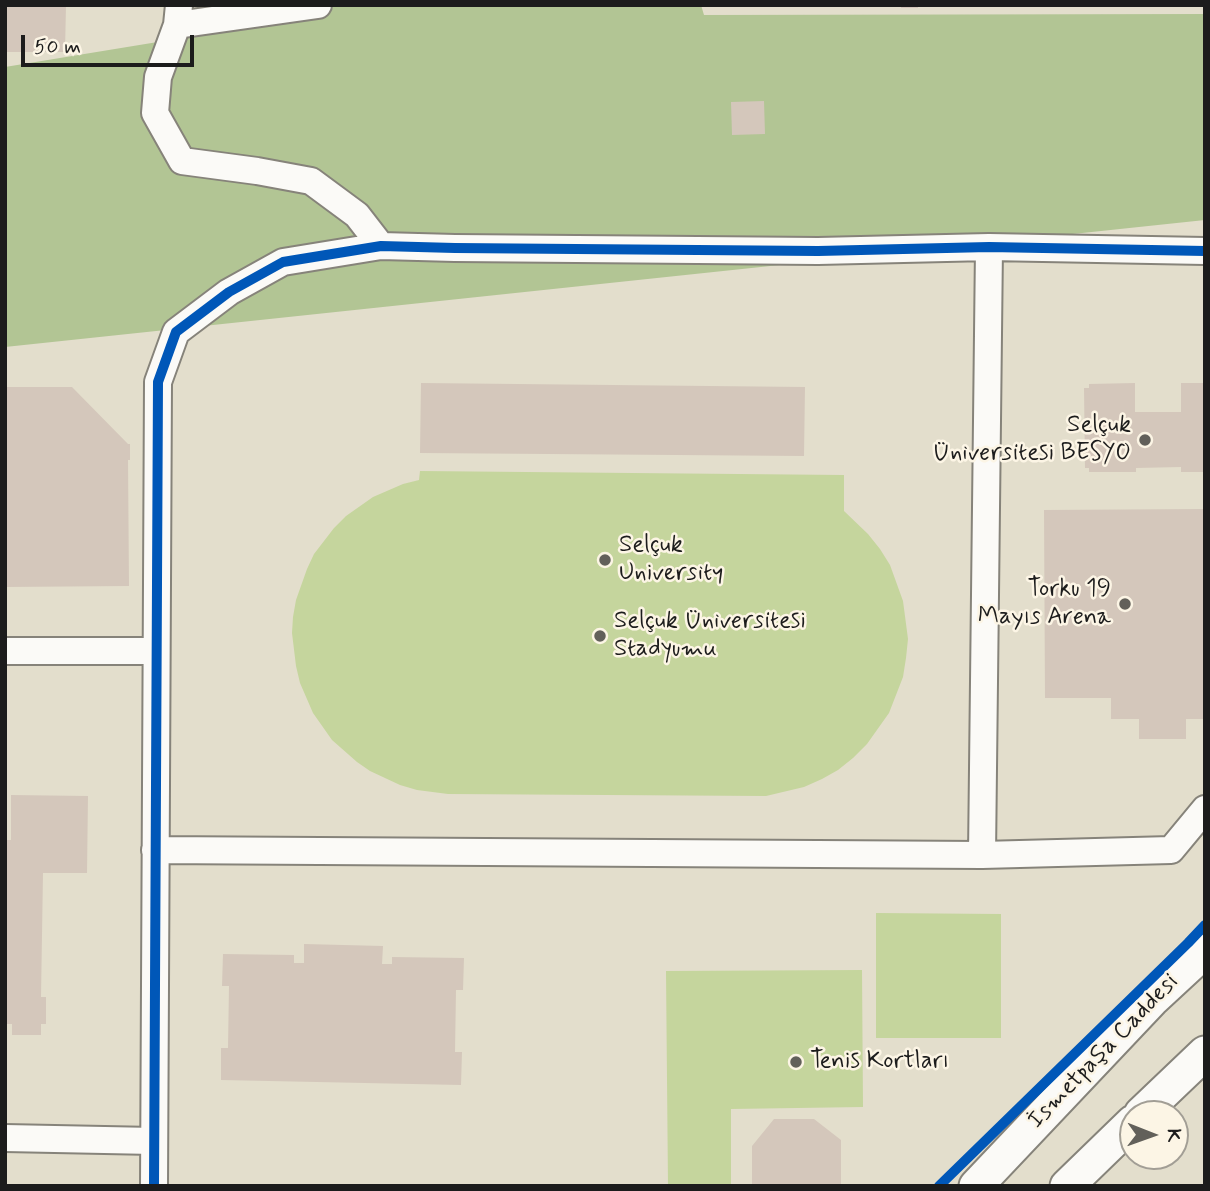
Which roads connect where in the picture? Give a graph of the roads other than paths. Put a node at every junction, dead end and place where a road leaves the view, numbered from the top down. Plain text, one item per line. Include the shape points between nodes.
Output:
1 (318, 5) edge
2 (178, 15) edge
3 (381, 246) junction
4 (989, 247) junction
5 (1205, 251) edge
6 (5, 651) edge
7 (156, 651) junction
8 (1205, 809) edge
9 (155, 850) junction
10 (982, 855) junction
11 (1205, 951) edge
12 (1205, 1054) edge
13 (1156, 1100) edge
14 (1119, 1136) edge
15 (5, 1138) edge
16 (154, 1141) junction
17 (154, 1186) edge
18 (976, 1186) edge
19 (1067, 1186) edge

1 - 2 street
2 - 3 street via 158,77 155,113 183,161 311,181 356,215
3 - 4 street via 818,251
3 - 7 street via 283,262 229,292 176,332 158,383
4 - 5 street
4 - 10 street
6 - 7 street
7 - 9 street
8 - 10 street via 1171,850
9 - 10 street
9 - 16 street
11 - 18 main road, İsmetpaşa Caddesi via 1152,1000
12 - 13 main road
14 - 19 main road
15 - 16 street
16 - 17 street

